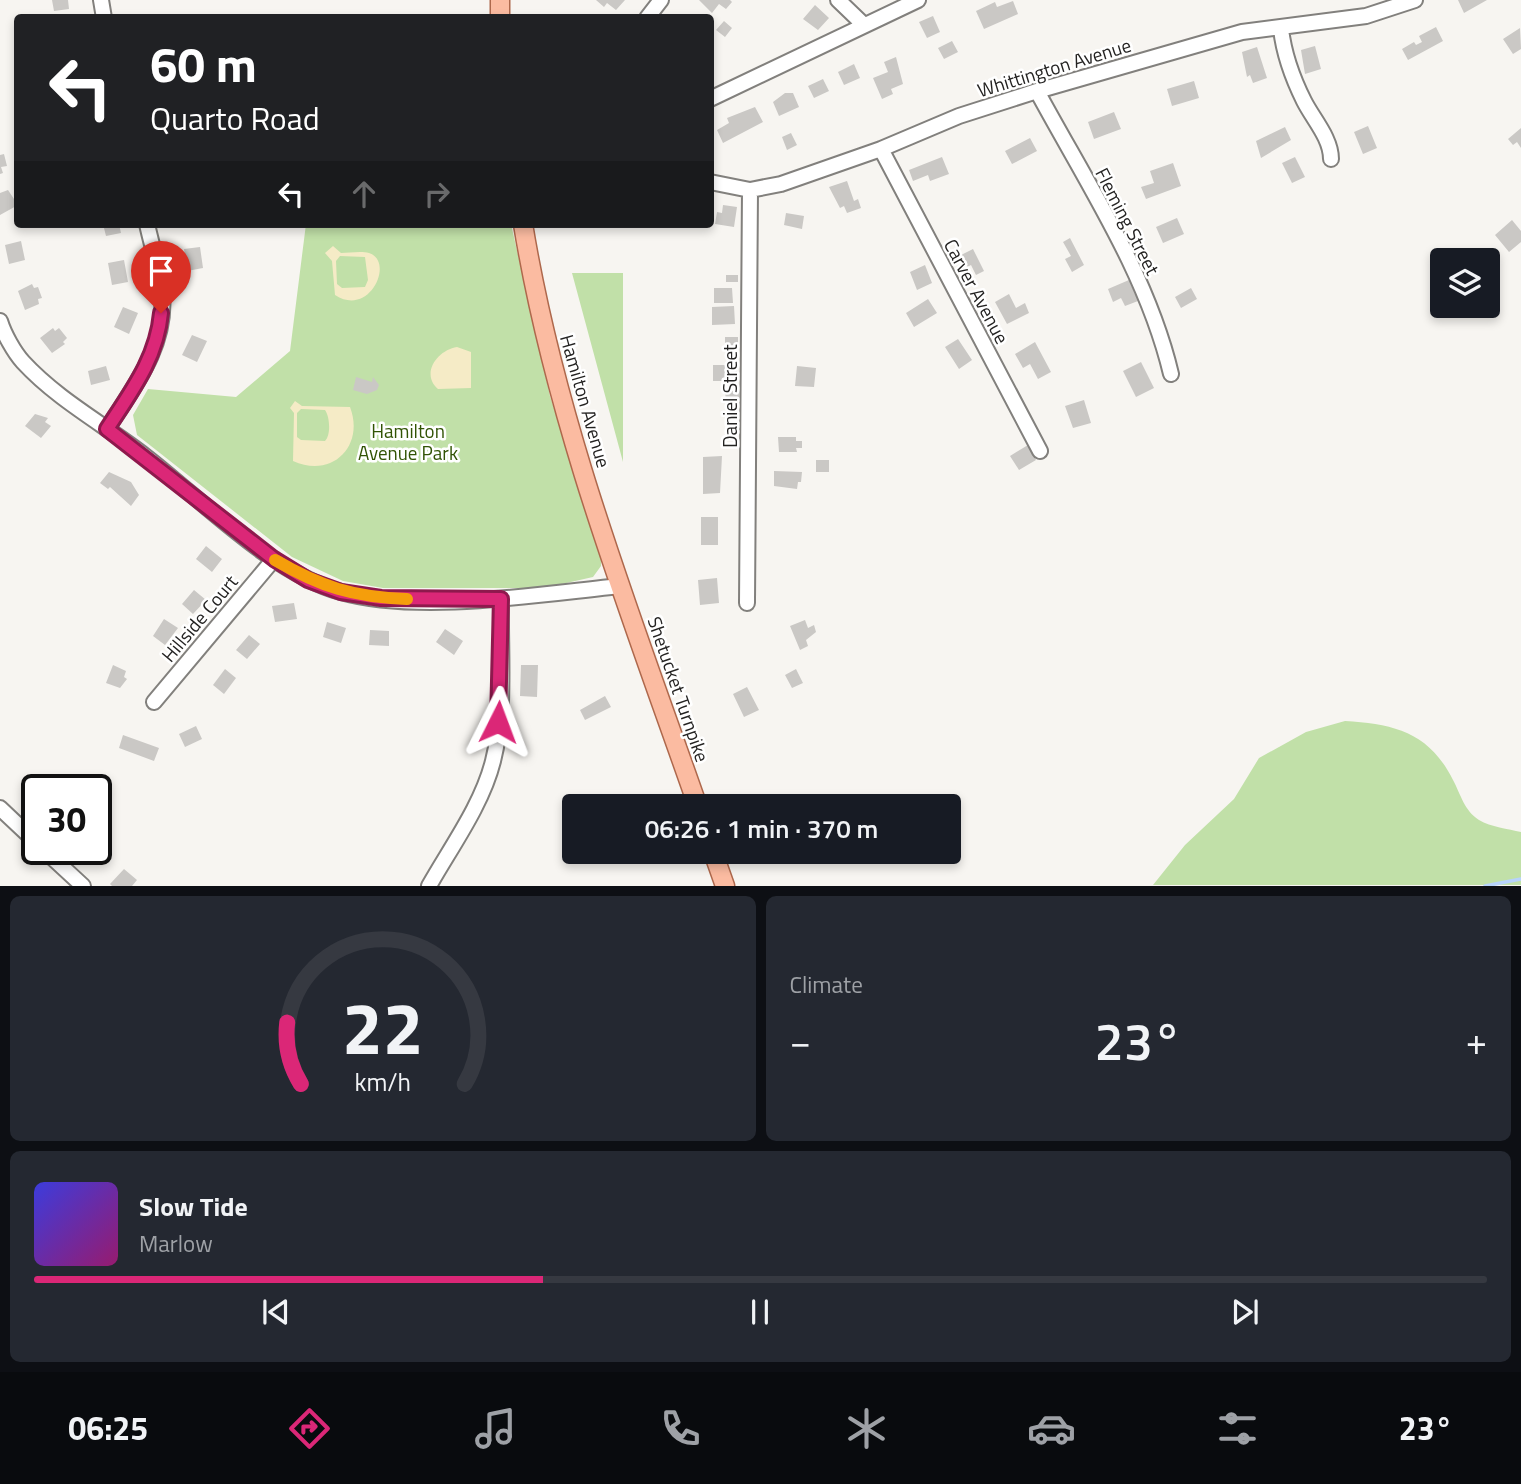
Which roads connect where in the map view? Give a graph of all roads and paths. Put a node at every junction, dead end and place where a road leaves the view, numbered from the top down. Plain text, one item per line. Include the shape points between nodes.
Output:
1 (661, 0) edge
2 (838, 0) edge
3 (918, 0) edge
4 (1415, 0) edge
5 (650, 14) edge
6 (864, 25) junction
7 (1281, 29) junction
8 (1037, 91) junction
9 (714, 97) edge
10 (881, 149) junction
11 (1331, 159) dead end
12 (714, 183) edge
13 (750, 190) junction
14 (148, 228) edge
15 (524, 228) edge
16 (0, 321) edge
17 (1171, 374) dead end
18 (107, 429) junction
19 (1040, 451) dead end
20 (274, 559) junction
21 (621, 586) junction
22 (501, 599) junction
23 (747, 603) dead end
24 (154, 702) dead end
25 (693, 794) edge
26 (0, 808) edge
27 (21, 828) edge
28 (717, 864) edge
29 (60, 865) edge
30 (83, 886) edge
31 (429, 886) edge
32 (725, 886) edge

1 - 5 street
2 - 6 street
3 - 6 street
4 - 7 street, Whittington Avenue via 1366,16
6 - 9 street
7 - 8 street, Whittington Avenue via 1242,32
7 - 11 street via 1285,58 1328,142
8 - 10 street, Whittington Avenue via 959,116
8 - 17 street, Fleming Street via 1133,270 1162,335
10 - 13 street, Whittington Avenue via 781,184
10 - 19 street, Carver Avenue
12 - 13 street, Whittington Avenue
13 - 23 street, Daniel Street
14 - 18 street via 162,295 159,330 146,368
15 - 21 main road, Hamilton Avenue via 559,393
16 - 18 street via 22,361
18 - 20 street
20 - 22 street via 308,580 341,592 381,598
20 - 24 street, Hillside Court
21 - 22 street
21 - 25 main road, Shetucket Turnpike
22 - 31 street via 493,761
26 - 27 street
28 - 32 main road
29 - 30 street

